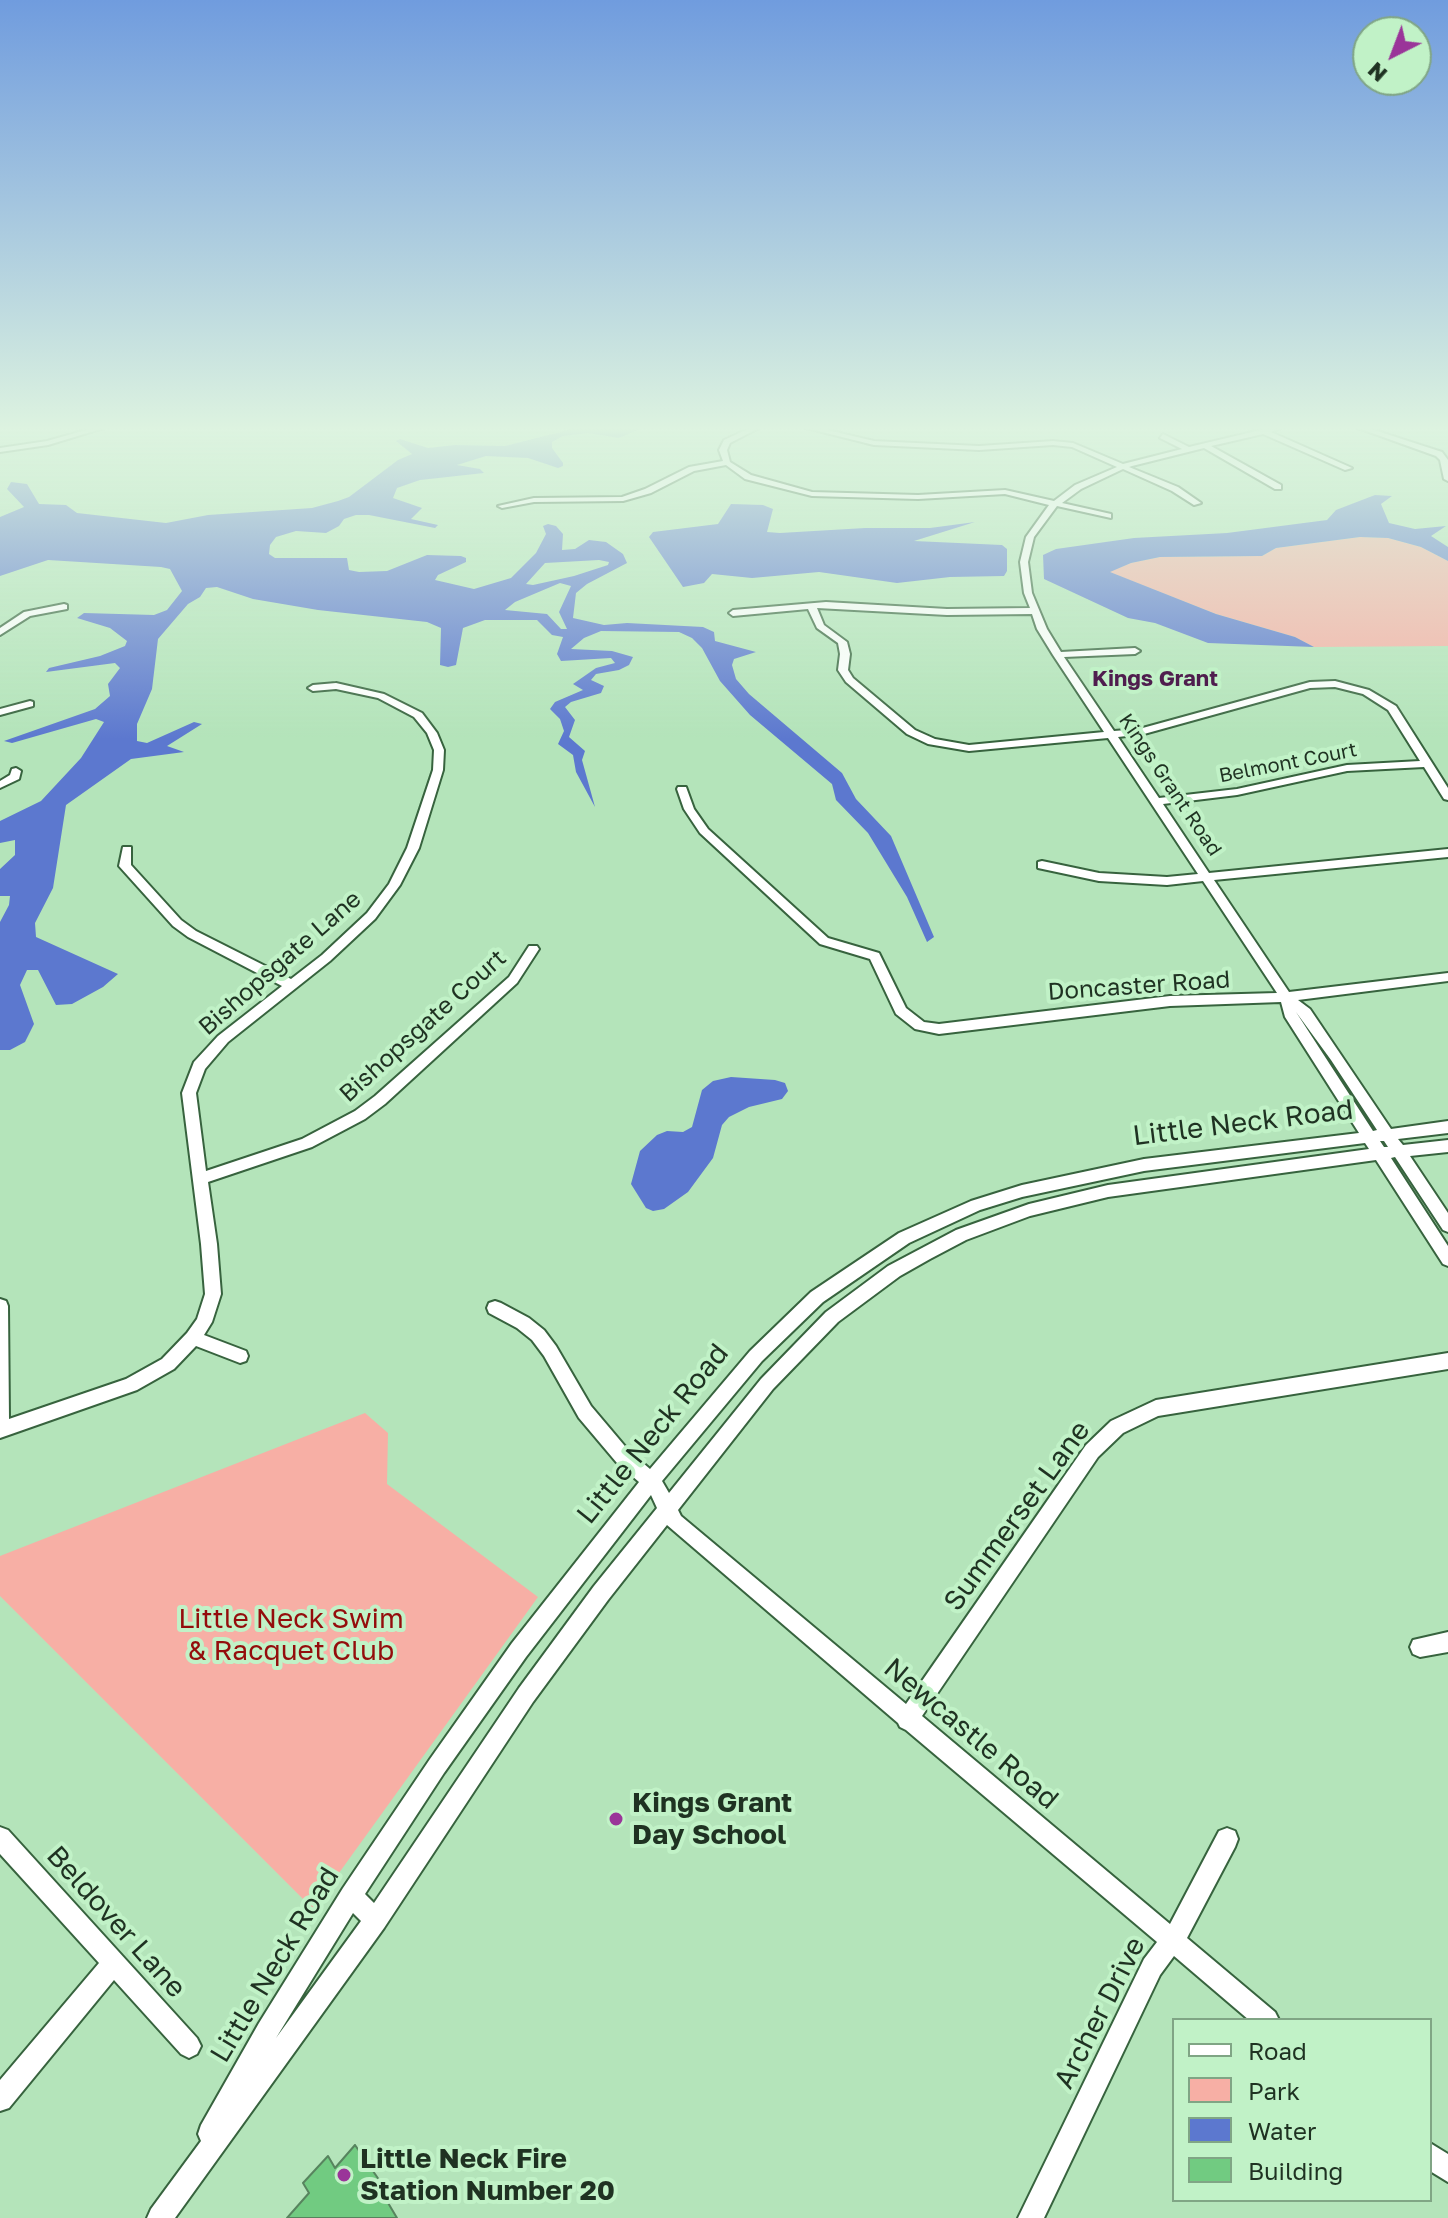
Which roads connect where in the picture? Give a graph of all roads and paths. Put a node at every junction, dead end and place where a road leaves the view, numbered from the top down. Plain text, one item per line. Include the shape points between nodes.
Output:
1 (1033, 532) edge
2 (811, 606) junction
3 (64, 607) dead end
4 (1034, 611) junction
5 (733, 613) dead end
6 (0, 632) edge
7 (1135, 651) dead end
8 (1058, 655) junction
9 (313, 688) dead end
10 (30, 704) dead end
11 (0, 712) edge
12 (1112, 735) junction
13 (1427, 764) junction
14 (16, 771) dead end
15 (0, 785) edge
16 (682, 789) dead end
17 (1448, 797) edge
18 (1157, 801) junction
19 (127, 849) dead end
20 (1448, 853) edge
21 (1042, 865) dead end
22 (1207, 877) junction
23 (533, 949) dead end
24 (1448, 977) edge
25 (292, 985) junction
26 (1286, 997) junction
27 (1448, 1127) edge
28 (1384, 1145) junction
29 (1448, 1146) edge
30 (200, 1179) junction
31 (1448, 1226) edge
32 (1448, 1259) edge
33 (0, 1306) edge
34 (495, 1308) dead end
35 (193, 1338) junction
36 (240, 1356) dead end
37 (1448, 1361) edge
38 (1, 1430) edge
39 (651, 1481) junction
40 (666, 1510) junction
41 (1448, 1642) edge
42 (1420, 1647) dead end
43 (907, 1720) junction
44 (0, 1838) edge
45 (1227, 1839) dead end
46 (351, 1896) junction
47 (376, 1920) junction
48 (1171, 1941) junction
49 (113, 1964) junction
50 (1265, 2018) edge
51 (189, 2046) dead end
52 (0, 2099) edge
53 (1432, 2157) edge
54 (1448, 2170) edge
55 (187, 2177) junction
56 (160, 2218) edge
57 (1031, 2218) edge

1 - 4 street, Kings Grant Road via 1026,549 1026,578
2 - 4 street
2 - 5 street
2 - 12 street via 820,626 842,642 843,670 849,680 922,738 969,748
3 - 6 street via 27,614
4 - 8 street, Kings Grant Road
7 - 8 street
8 - 12 street, Kings Grant Road
9 - 25 street, Bishopsgate Lane via 362,691 406,708 432,733 439,761 413,848 394,885 352,935
10 - 11 street
12 - 13 street via 1151,730 1317,684 1356,689 1385,702
12 - 18 street, Kings Grant Road
13 - 17 street
13 - 18 street, Belmont Court via 1358,767 1237,792
14 - 15 street
16 - 26 street, Doncaster Road via 704,831 824,941 875,956 911,1022 939,1029 1170,1001
18 - 22 street, Kings Grant Road
19 - 25 street via 125,866 177,923
20 - 22 street
21 - 22 street via 1123,880
22 - 26 street, Kings Grant Road
23 - 30 street, Bishopsgate Court via 513,980 360,1115 307,1143
24 - 26 street, Doncaster Road
25 - 30 street, Bishopsgate Lane via 211,1051 193,1079 189,1093
26 - 28 street, Kings Grant Road via 1290,1014
27 - 28 street, Little Neck Road
28 - 29 street, Little Neck Road
28 - 31 street, Kings Grant Road
28 - 32 street, Kings Grant Road
28 - 39 street, Little Neck Road via 1097,1173 1022,1191 932,1223 843,1276 786,1325
28 - 40 street, Little Neck Road via 1108,1191 1029,1210 961,1235 894,1271 832,1317 767,1384
30 - 35 street, Bishopsgate Lane via 213,1294
33 - 38 street
34 - 39 street via 538,1335 591,1421
35 - 36 street
35 - 38 street, Bishopsgate Lane via 168,1364 131,1385
37 - 43 street, Summerset Lane via 1156,1408 1117,1427 1092,1451
39 - 40 street, Newcastle Road
39 - 46 street, Little Neck Road via 519,1650
40 - 43 street, Newcastle Road
40 - 47 street, Little Neck Road via 526,1695
41 - 42 street
43 - 48 street, Newcastle Road
44 - 49 street, Beldover Lane
45 - 48 street, Archer Drive
46 - 47 street
46 - 55 street, Little Neck Road via 267,2031
47 - 55 street, Little Neck Road
48 - 50 street, Newcastle Road
48 - 57 street, Archer Drive via 1152,1967
49 - 51 street, Beldover Lane
49 - 52 street
53 - 54 street
55 - 56 street, Little Neck Road

